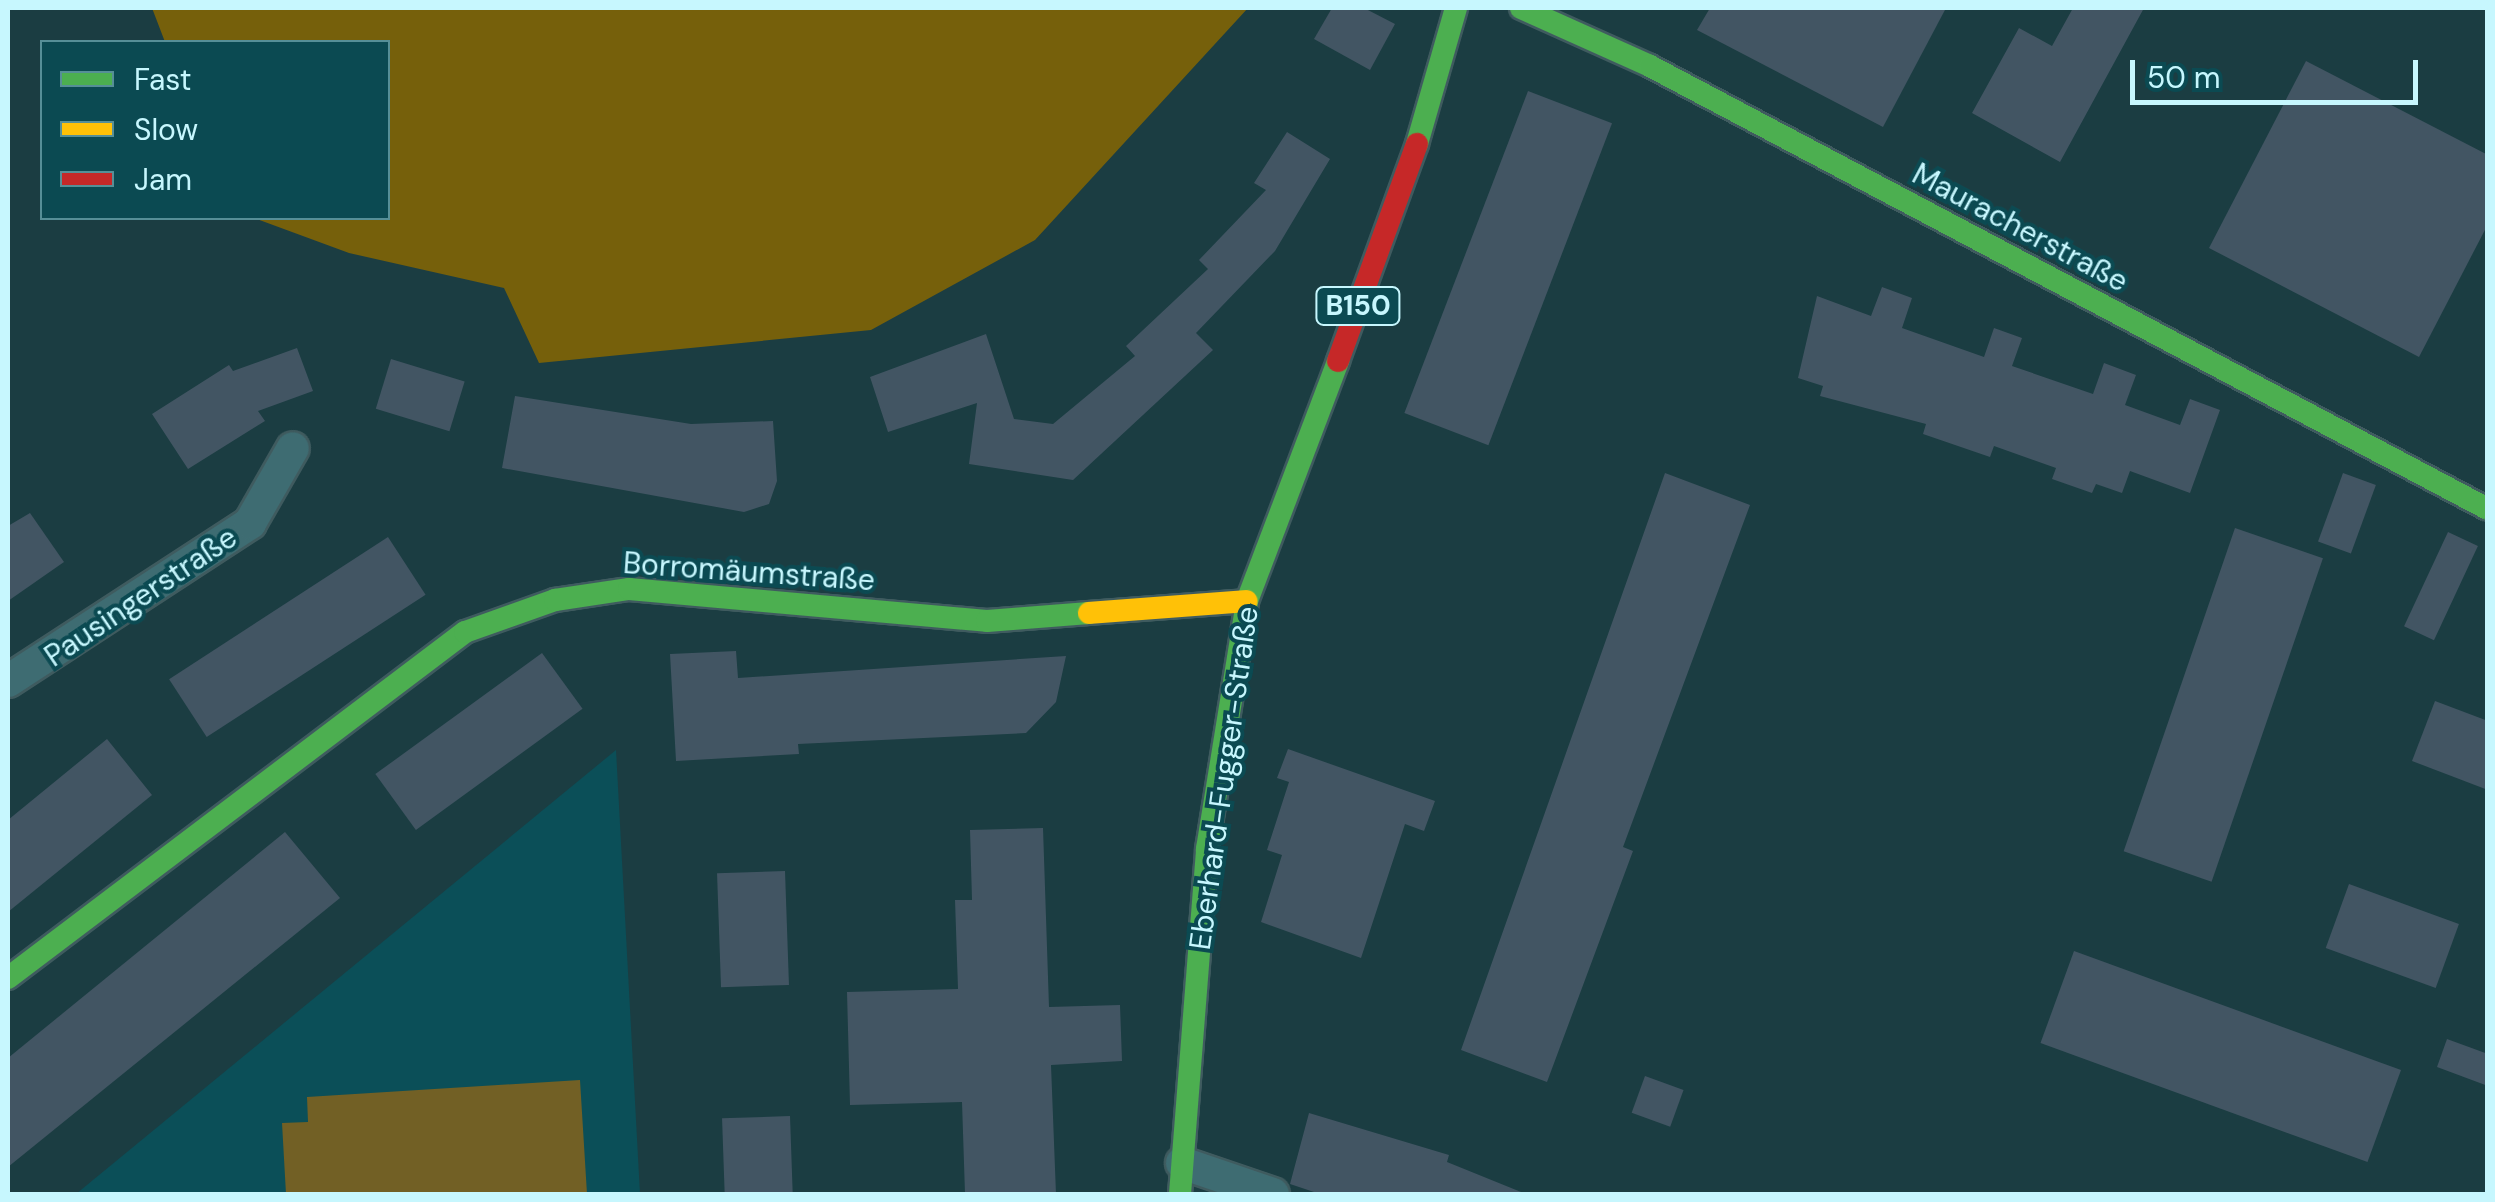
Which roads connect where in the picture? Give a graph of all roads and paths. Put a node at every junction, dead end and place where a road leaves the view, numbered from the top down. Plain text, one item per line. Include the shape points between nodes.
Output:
1 (1456, 8) edge
2 (1521, 8) edge
3 (293, 448) dead end
4 (2486, 508) edge
5 (1247, 601) junction
6 (8, 680) edge
7 (8, 978) edge
8 (1181, 1179) edge
9 (1273, 1194) edge

1 - 5 street, Eberhard-Fugger-Straße / B150 via 1402,194
2 - 4 street, Mauracherstraße via 1650,66
3 - 6 street, Pausingerstraße via 250,523
5 - 7 street, Borromäumstraße via 987,621 629,588 555,600 465,632
5 - 8 street, Eberhard-Fugger-Straße / B150 via 1208,849
8 - 9 street, Eberhard-Fugger-Straße

